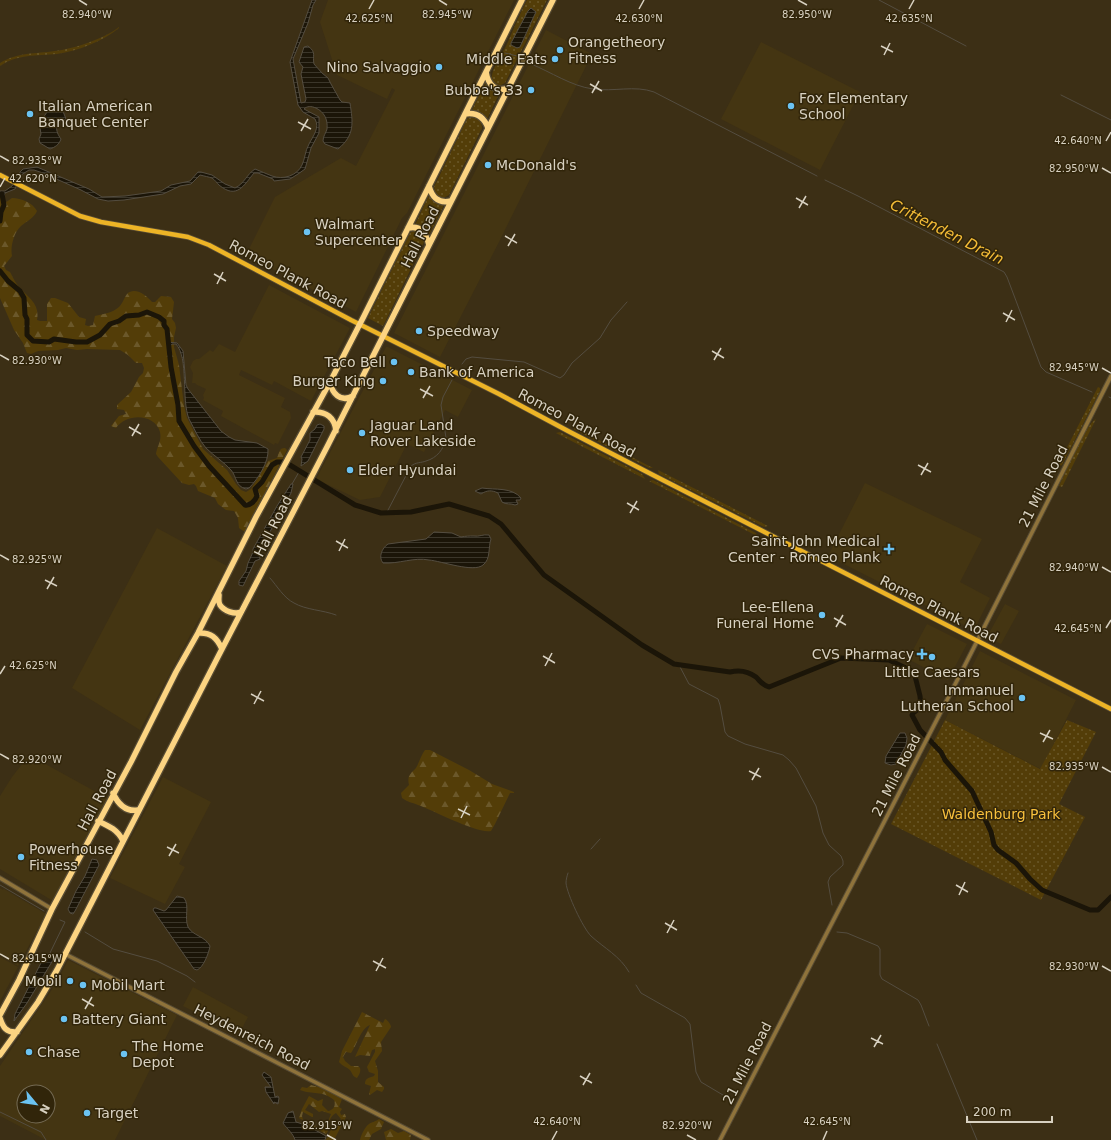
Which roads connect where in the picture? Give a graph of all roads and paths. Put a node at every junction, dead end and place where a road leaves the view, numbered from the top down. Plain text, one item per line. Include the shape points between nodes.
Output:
1 (522, 0) edge
2 (553, 0) edge
3 (486, 72) junction
4 (508, 88) junction
5 (465, 114) junction
6 (488, 128) junction
7 (0, 175) edge
8 (429, 185) junction
9 (451, 201) junction
10 (408, 228) junction
11 (429, 245) junction
12 (360, 324) junction
13 (384, 336) junction
14 (1111, 376) edge
15 (330, 382) junction
16 (353, 396) junction
17 (313, 412) junction
18 (336, 431) junction
19 (219, 592) junction
20 (241, 612) junction
21 (198, 633) junction
22 (977, 641) junction
23 (222, 649) junction
24 (1111, 709) edge
25 (113, 793) junction
26 (138, 810) junction
27 (98, 821) junction
28 (123, 841) junction
29 (0, 878) edge
30 (52, 910) junction
31 (65, 954) junction
32 (0, 1015) edge
33 (0, 1018) edge
34 (17, 1032) junction
35 (0, 1055) edge
36 (428, 1140) edge
37 (720, 1140) edge

1 - 3 highway, Hall Road
2 - 4 highway, Hall Road
3 - 4 highway via 492,86 500,90
3 - 5 highway, Hall Road
4 - 6 highway, Hall Road
5 - 6 highway via 474,113 481,116
5 - 8 highway, Hall Road
6 - 9 highway, Hall Road
7 - 12 main road, Romeo Plank Road via 80,216 188,237 204,243
8 - 9 highway via 435,198 442,202
8 - 10 highway, Hall Road
9 - 11 highway, Hall Road
10 - 11 highway via 415,227 423,231
10 - 12 highway, Hall Road
11 - 13 highway, Hall Road
12 - 13 main road, Romeo Plank Road
12 - 15 highway, Hall Road
13 - 16 highway, Hall Road
13 - 22 main road, Romeo Plank Road
14 - 22 street, 21 Mile Road
15 - 16 highway via 331,389 336,395 345,399
15 - 17 highway, Hall Road
16 - 18 highway, Hall Road
17 - 18 highway via 330,417 334,421
17 - 19 highway, Hall Road via 250,528
18 - 20 highway, Hall Road
19 - 20 highway via 221,606 233,613
19 - 21 highway, Hall Road
20 - 23 highway, Hall Road
21 - 23 highway via 215,638
21 - 25 highway, Hall Road
22 - 24 main road, Romeo Plank Road
22 - 37 street, 21 Mile Road
23 - 26 highway, Hall Road
25 - 26 highway via 120,805 130,810
25 - 27 highway, Hall Road
26 - 28 highway, Hall Road
27 - 28 highway via 116,830
27 - 30 highway, Hall Road
28 - 31 highway, Hall Road
29 - 30 street
30 - 32 highway, Hall Road
31 - 34 highway, Hall Road
31 - 36 street, Heydenreich Road
33 - 34 highway via 6,1030
34 - 35 highway, Hall Road

